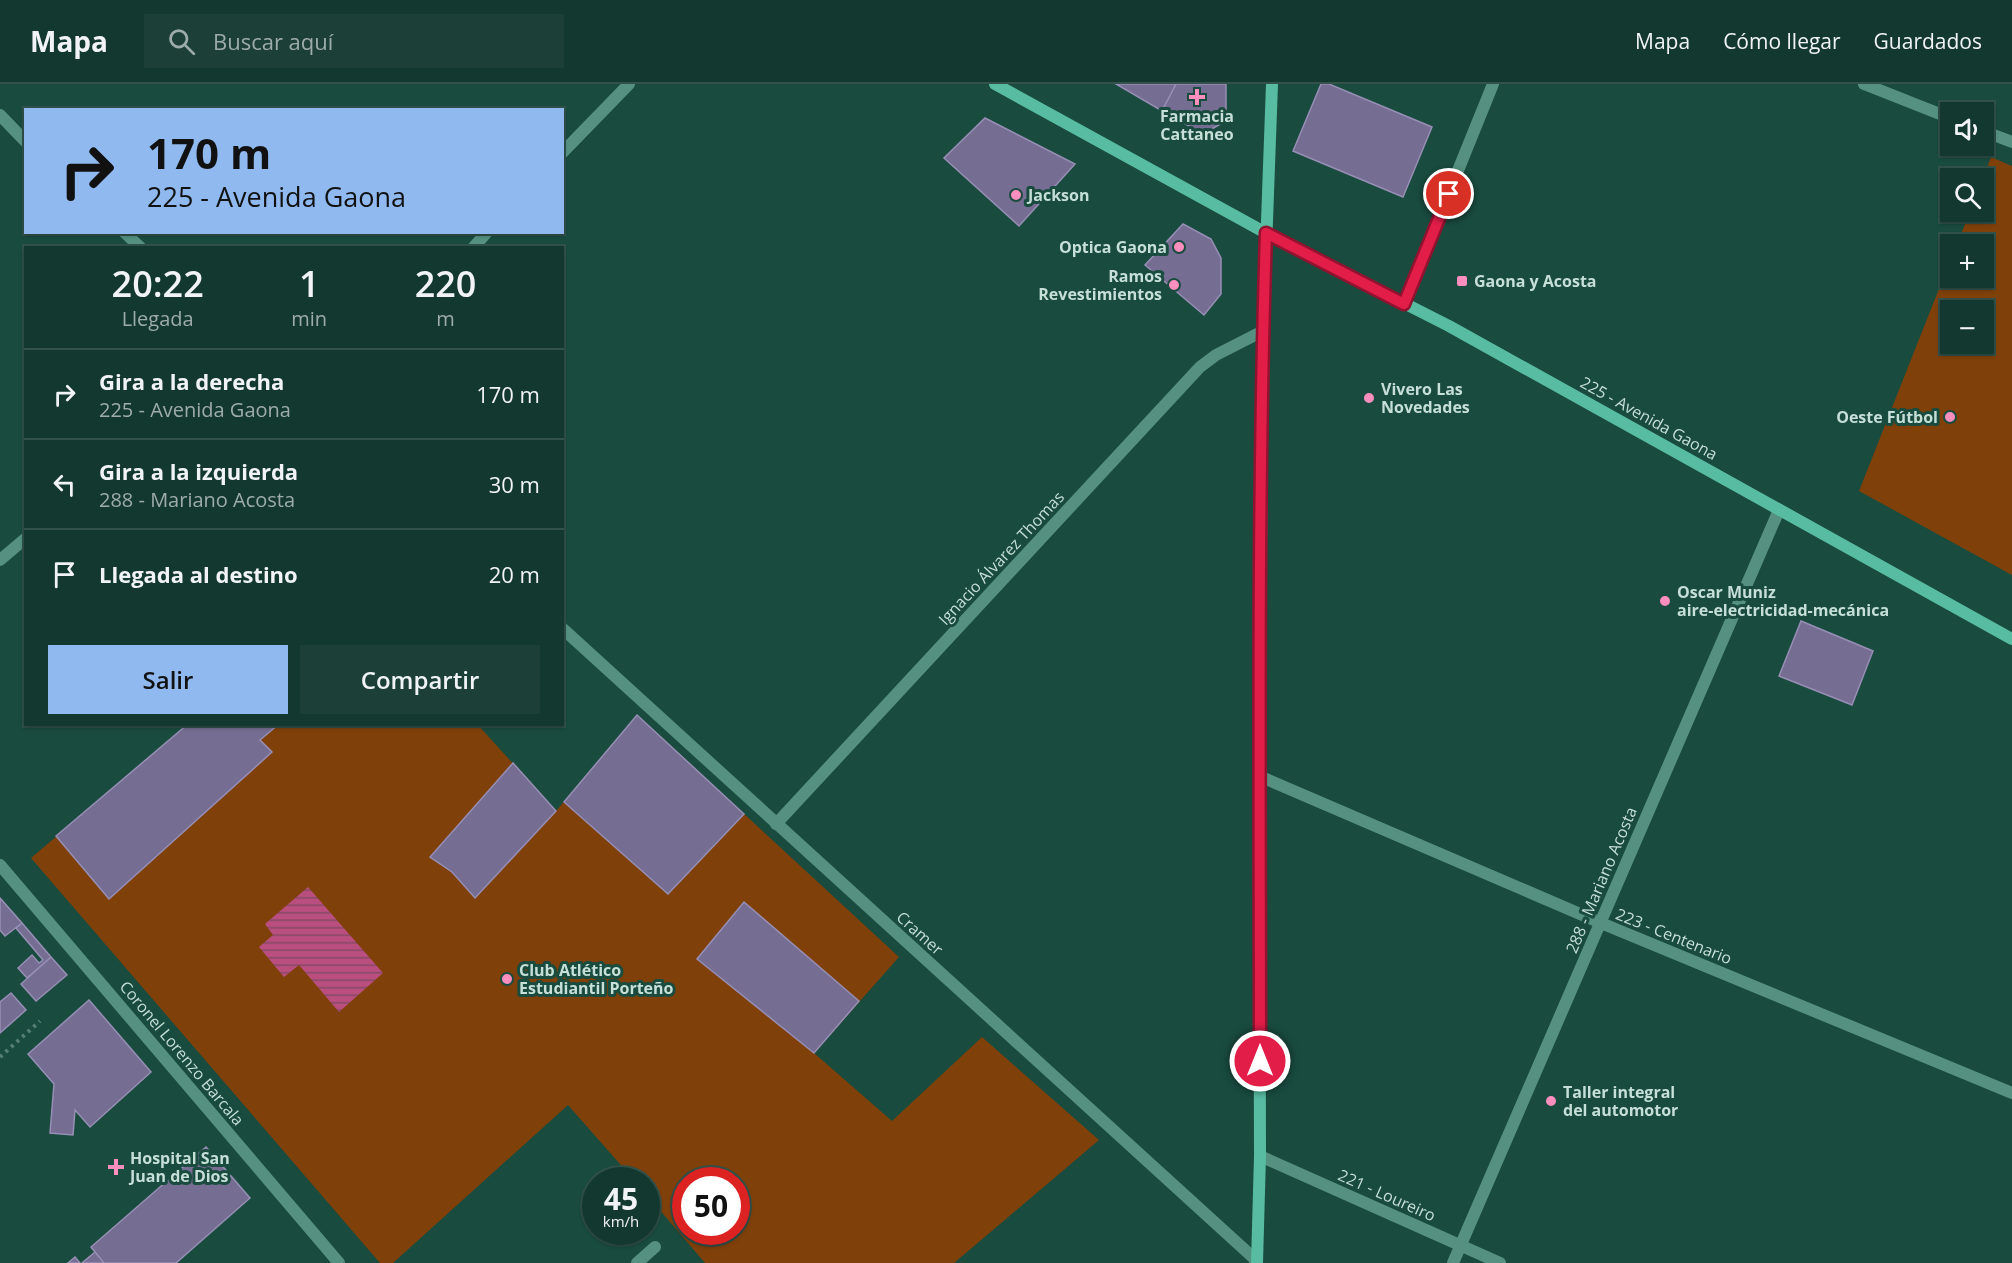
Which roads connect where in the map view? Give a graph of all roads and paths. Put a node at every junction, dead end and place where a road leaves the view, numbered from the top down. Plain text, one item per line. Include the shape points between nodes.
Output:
1 (629, 84) edge
2 (995, 84) edge
3 (1272, 84) edge
4 (1493, 84) edge
5 (1864, 84) edge
6 (1940, 114) edge
7 (0, 115) edge
8 (1994, 135) edge
9 (24, 140) edge
10 (2012, 142) edge
11 (564, 151) edge
12 (1266, 233) junction
13 (126, 234) edge
14 (485, 234) edge
15 (139, 246) edge
16 (475, 246) edge
17 (1404, 304) junction
18 (1263, 331) junction
19 (1779, 510) junction
20 (24, 540) edge
21 (0, 560) edge
22 (564, 630) edge
23 (2012, 639) edge
24 (1259, 776) junction
25 (776, 824) junction
26 (0, 865) edge
27 (1600, 923) junction
28 (40, 1021) dead end
29 (0, 1056) edge
30 (2012, 1093) edge
31 (1260, 1156) junction
32 (1460, 1246) junction
33 (655, 1247) dead end
34 (1257, 1262) edge
35 (339, 1263) edge
36 (637, 1263) edge
37 (1453, 1263) edge
38 (1500, 1263) edge

1 - 11 street
2 - 12 main road, 225 - Avenida Gaona
3 - 12 main road
4 - 17 street
5 - 6 street
7 - 9 street
8 - 10 street
12 - 17 main road, 225 - Avenida Gaona
12 - 18 main road
13 - 15 street
14 - 16 street
17 - 19 main road, 225 - Avenida Gaona
18 - 24 main road
18 - 25 street, Ignacio Álvarez Thomas via 1200,367
19 - 23 main road, 225 - Avenida Gaona
19 - 27 street, 288 - Mariano Acosta
20 - 21 street
22 - 25 street, Cramer
24 - 27 street, 223 - Centenario
24 - 31 main road
25 - 34 street, Cramer
26 - 35 street, Coronel Lorenzo Barcala
27 - 30 street, 223 - Centenario
27 - 32 street, 288 - Mariano Acosta
28 - 29 path
31 - 32 street, 221 - Loureiro
31 - 34 main road
32 - 37 street, 288 - Mariano Acosta
32 - 38 street, 221 - Loureiro
33 - 36 street

